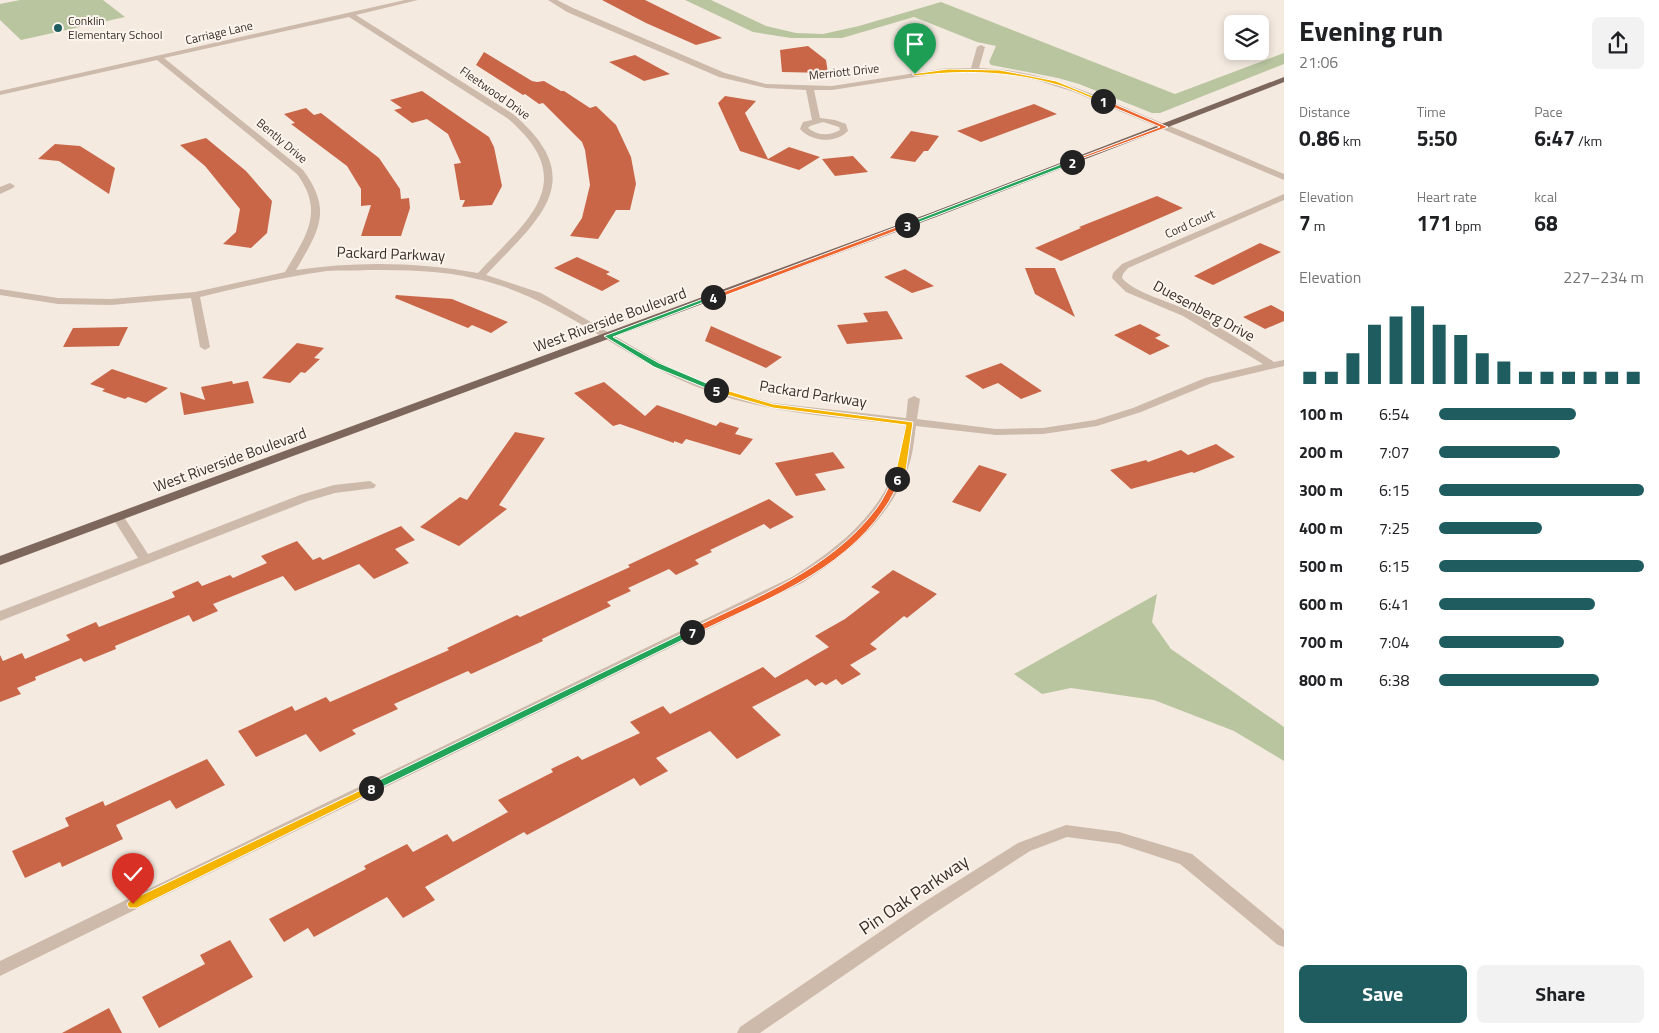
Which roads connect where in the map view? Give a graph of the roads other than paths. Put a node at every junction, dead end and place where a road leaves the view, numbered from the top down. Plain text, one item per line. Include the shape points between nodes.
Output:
1 (414, 0) edge
2 (552, 0) edge
3 (351, 14) junction
4 (981, 47) dead end
5 (159, 58) junction
6 (975, 69) junction
7 (1284, 79) edge
8 (810, 88) junction
9 (0, 93) edge
10 (816, 120) dead end
11 (1165, 127) junction
12 (1284, 177) edge
13 (10, 186) dead end
14 (0, 191) edge
15 (1284, 197) edge
16 (289, 274) junction
17 (480, 276) junction
18 (1120, 283) joint
19 (0, 292) edge
20 (195, 295) junction
21 (608, 336) junction
22 (204, 347) dead end
23 (1278, 364) edge
24 (914, 399) dead end
25 (910, 423) junction
26 (370, 485) dead end
27 (118, 517) junction
28 (146, 560) junction
29 (0, 561) edge
30 (0, 616) edge
31 (1284, 940) edge
32 (0, 969) edge
33 (746, 1033) edge

1 - 3 street, Carriage Lane
2 - 8 street, Merriott Drive via 734,79 766,86
3 - 5 street, Carriage Lane
3 - 17 street, Fleetwood Drive via 510,116 530,133 539,148 546,163 545,200 534,217
4 - 6 street
5 - 9 street, Carriage Lane
5 - 16 street, Bently Drive via 310,183 318,209 315,223
6 - 8 street, Merriott Drive via 930,72 854,86
6 - 11 street, Merriott Drive via 1056,83
7 - 11 main road, West Riverside Boulevard
8 - 10 street
11 - 12 street, Merriott Drive
11 - 21 main road, West Riverside Boulevard
13 - 14 street
15 - 18 street, Cord Court via 1125,266 1118,273
16 - 17 street, Packard Parkway via 366,266 413,267
16 - 20 street, Packard Parkway
17 - 21 street, Packard Parkway via 538,295
18 - 23 street, Duesenberg Drive
19 - 20 street, Packard Parkway via 58,301 102,302
20 - 22 street
21 - 25 street, Packard Parkway via 657,365 728,394 773,406
21 - 27 main road, West Riverside Boulevard
23 - 25 street, Packard Parkway via 1209,380 1116,418 1044,431 996,432
24 - 25 street
25 - 32 street via 902,470 881,508 859,534 828,561 797,580
26 - 28 street via 334,489 304,498
27 - 28 street
27 - 29 main road, West Riverside Boulevard
28 - 30 street
31 - 33 street, Pin Oak Parkway via 1186,859 1119,838 1066,831 1024,847 926,909

